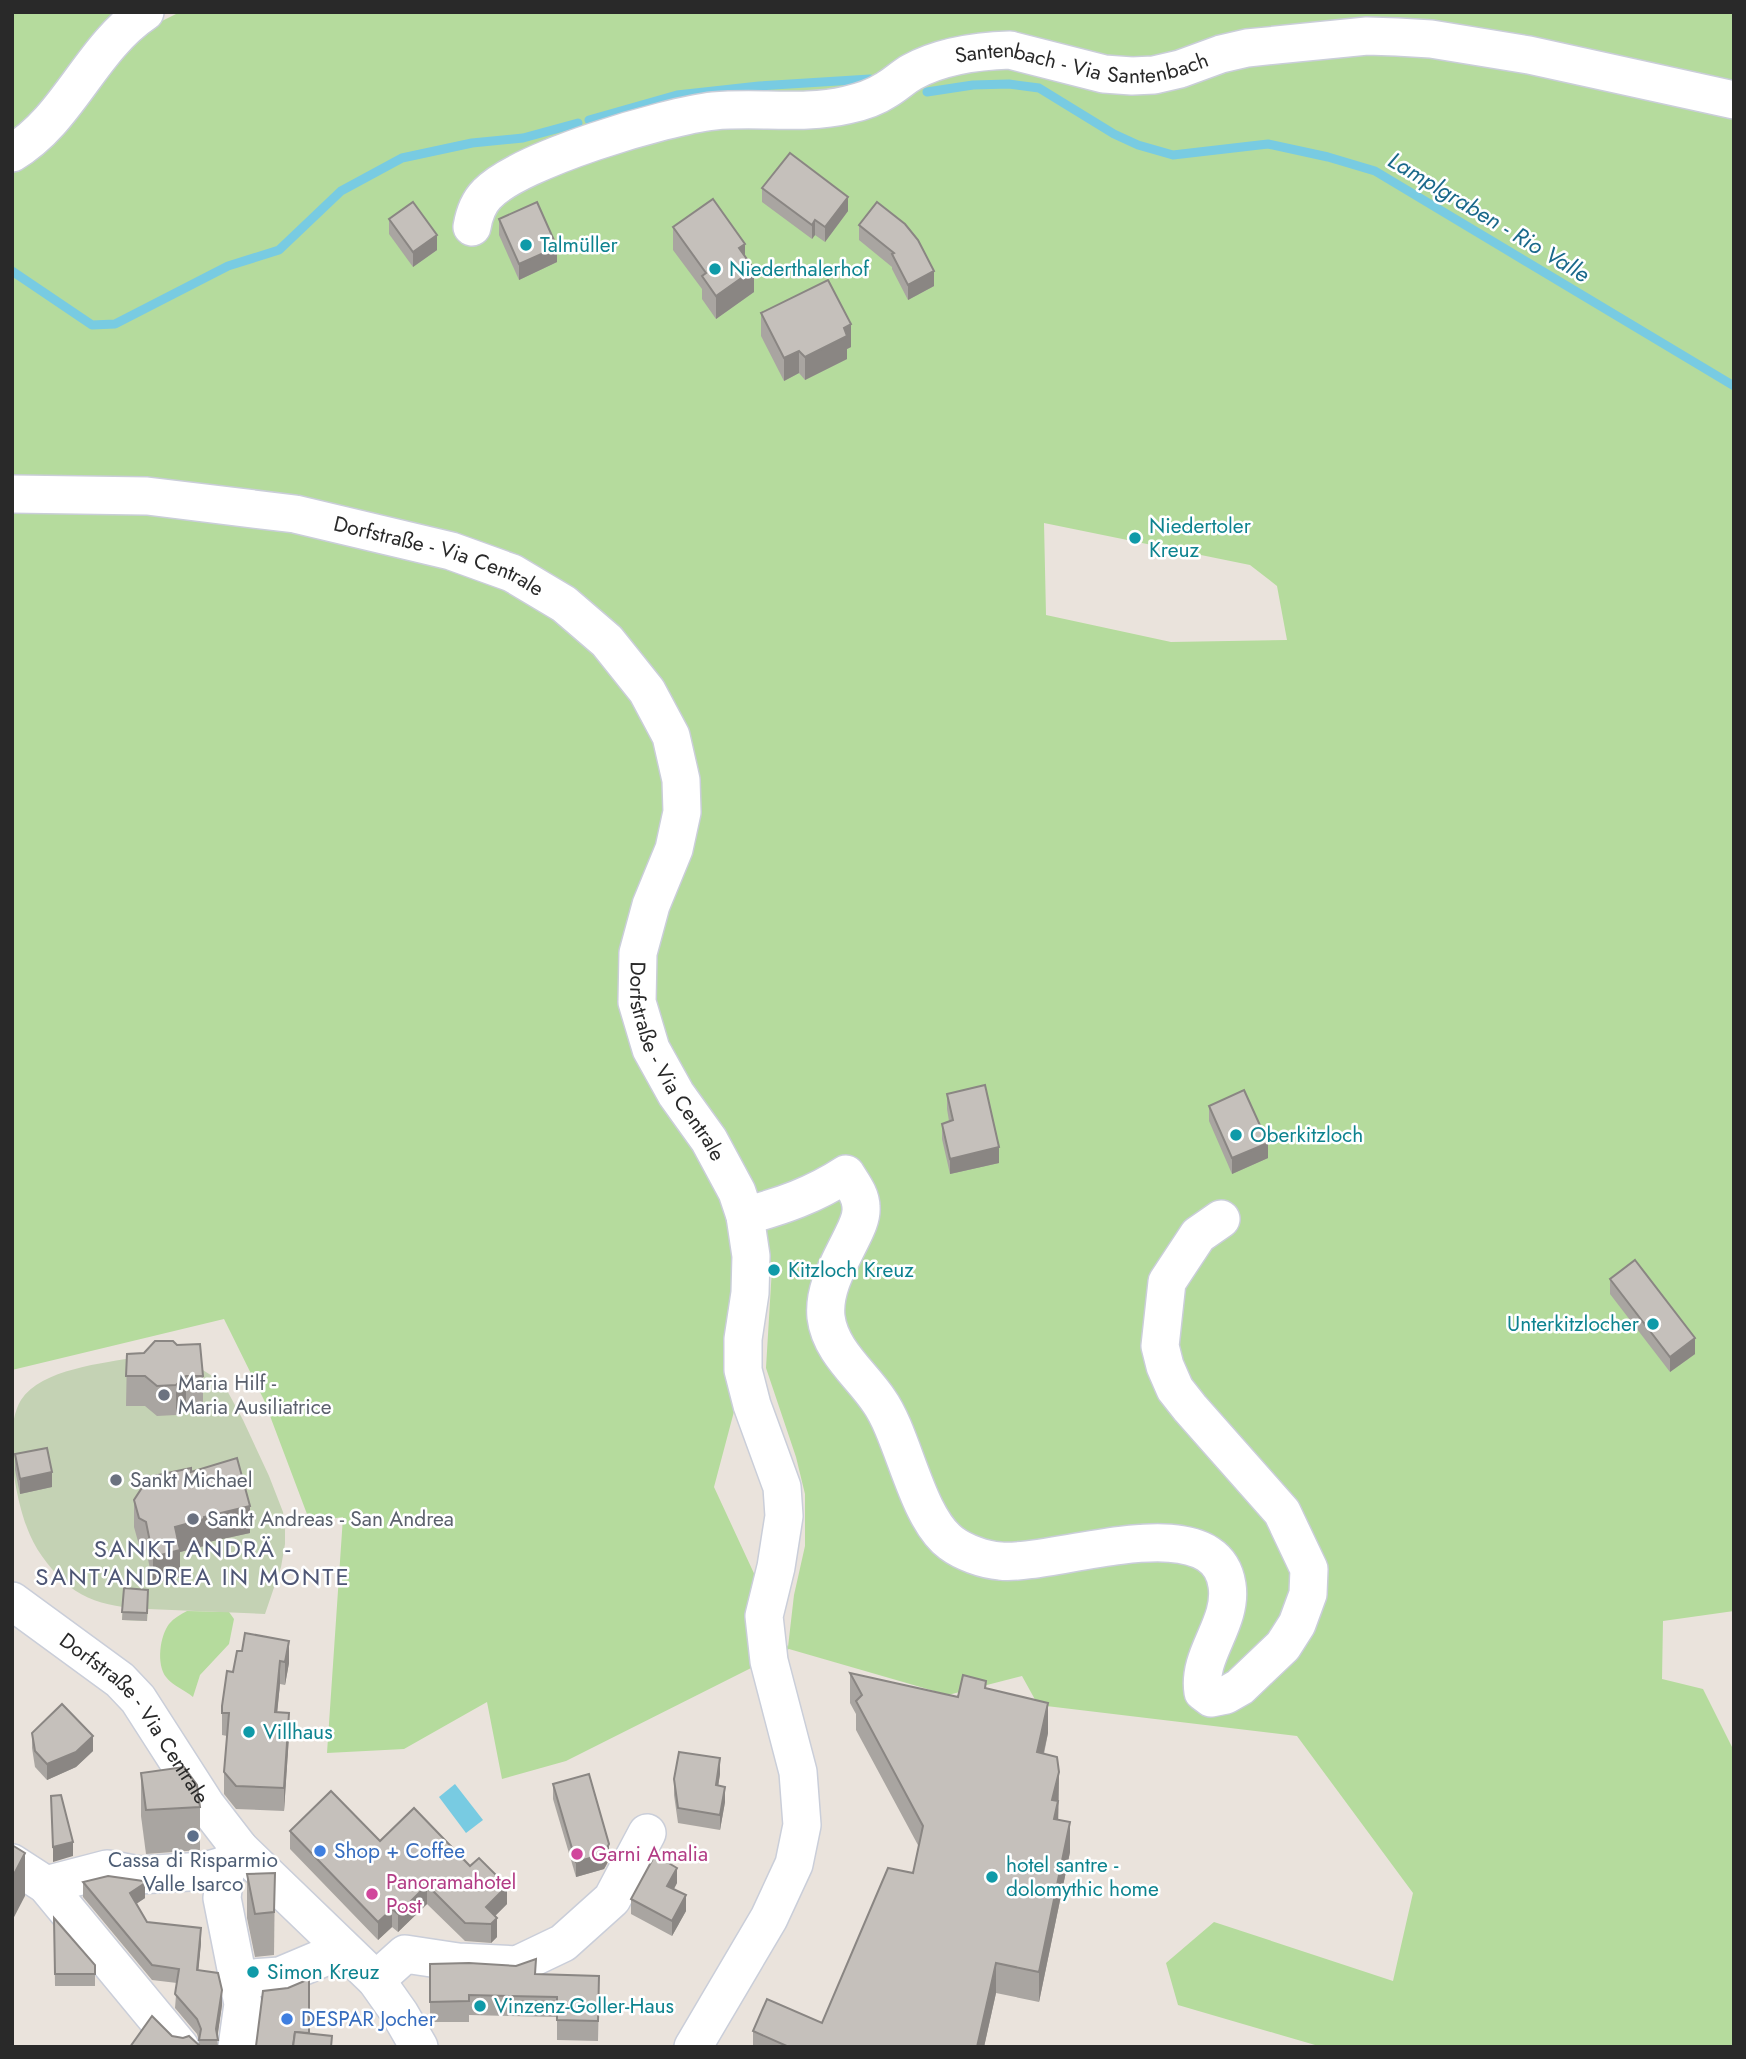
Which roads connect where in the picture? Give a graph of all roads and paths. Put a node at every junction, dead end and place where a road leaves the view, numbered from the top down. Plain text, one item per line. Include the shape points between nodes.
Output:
1 (145, 12) edge
2 (1734, 100) edge
3 (12, 153) edge
4 (472, 227) dead end
5 (12, 494) edge
6 (746, 1216) junction
7 (1222, 1219) dead end
8 (12, 1601) edge
9 (647, 1833) dead end
10 (233, 1857) junction
11 (12, 1863) edge
12 (46, 1885) junction
13 (339, 1945) junction
14 (239, 1979) junction
15 (376, 1980) junction
16 (180, 2047) edge
17 (237, 2047) edge
18 (419, 2047) edge
19 (693, 2047) edge

1 - 3 street via 100,56 59,113
2 - 4 street, Santenbach - Via Santenbach via 1529,55 1431,39 1367,36 1247,48 1154,75 1104,74 1027,53 995,50 928,65 876,96 842,106 695,113 592,144 505,180 478,205
5 - 6 street, Dorfstraße - Via Centrale via 148,496 295,514 451,551 512,573 564,604 607,641 647,691 671,736 681,780 682,812 674,849 638,953 636,1002 652,1049 676,1094 709,1140
6 - 7 street via 824,1189 845,1174 862,1209 832,1276 826,1315 830,1334 881,1404 931,1518 949,1542 1000,1561 1141,1542 1170,1542 1209,1554 1223,1567 1227,1587 1227,1609 1203,1667 1203,1692 1211,1698 1240,1687 1283,1646 1308,1594 1309,1569 1282,1512 1175,1389 1160,1346 1167,1282 1198,1235
6 - 19 street, Dorfstraße - Via Centrale via 751,1256 743,1370 782,1487 784,1516 764,1616 769,1661 798,1772 802,1825 794,1864 769,1918
8 - 10 street, Dorfstraße - Via Centrale via 120,1680 138,1699 206,1805
9 - 15 street via 612,1899 563,1943 516,1965 405,1954
10 - 12 street via 205,1871 139,1875 107,1869
10 - 13 street, Dorfstraße - Via Centrale
10 - 14 street via 222,1898
11 - 12 street
12 - 16 street
13 - 14 street via 325,1957 280,1976
13 - 15 street, Dorfstraße - Via Centrale
14 - 17 street via 243,2004
15 - 18 street, Dorfstraße - Via Centrale

